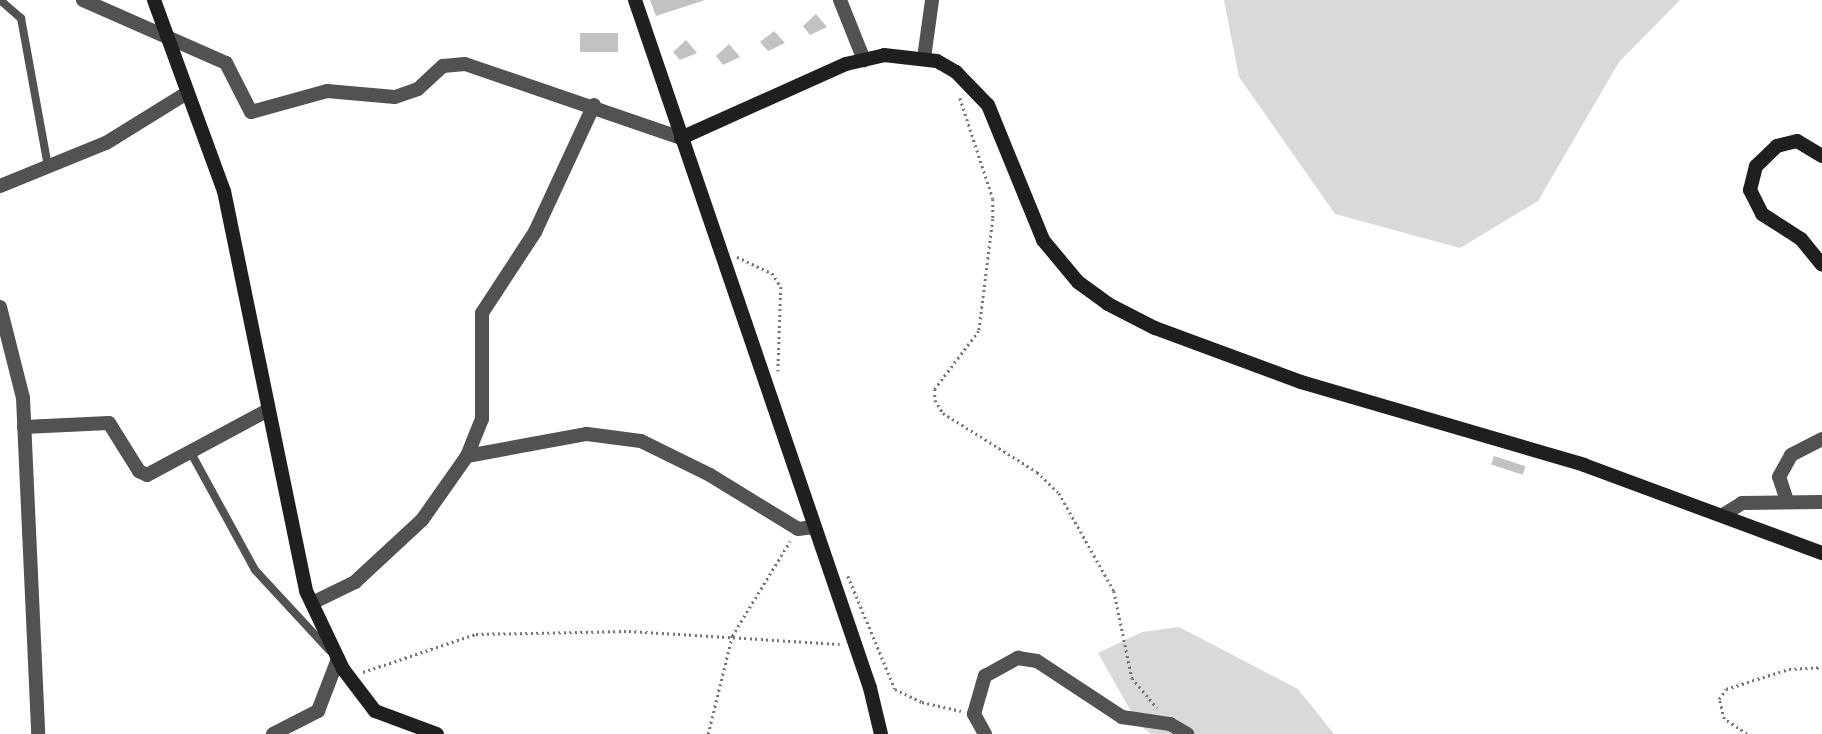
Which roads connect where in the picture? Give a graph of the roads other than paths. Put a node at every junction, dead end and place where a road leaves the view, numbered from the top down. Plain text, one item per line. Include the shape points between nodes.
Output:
1 (0, 0) edge
2 (83, 0) edge
3 (154, 0) edge
4 (635, 0) edge
5 (840, 0) edge
6 (932, 0) edge
7 (165, 33) junction
8 (923, 58) junction
9 (864, 60) junction
10 (187, 93) junction
11 (594, 105) junction
12 (681, 138) junction
13 (1822, 156) edge
14 (48, 166) junction
15 (0, 186) edge
16 (1822, 265) edge
17 (0, 307) edge
18 (268, 410) junction
19 (24, 427) junction
20 (1822, 439) edge
21 (191, 453) junction
22 (467, 456) junction
23 (1787, 501) junction
24 (1822, 502) edge
25 (1723, 515) junction
26 (814, 527) junction
27 (1822, 553) edge
28 (312, 603) junction
29 (338, 659) junction
30 (38, 734) edge
31 (272, 734) edge
32 (437, 734) edge
33 (881, 734) edge
34 (985, 734) edge
35 (1186, 734) edge

1 - 14 lane via 21,18
2 - 7 street
3 - 7 street
4 - 12 street
5 - 9 street
6 - 8 street
7 - 10 street
7 - 11 street via 226,63 251,112 327,91 395,97 418,89 443,66 465,64
8 - 9 street via 884,55
8 - 25 street via 956,72 988,105 1042,240 1071,275 1108,304 1155,328 1301,382 1584,465
9 - 12 street
10 - 14 street via 106,143
10 - 18 street via 224,191
11 - 12 street
11 - 22 street via 535,232 482,313 482,419
12 - 26 street
13 - 16 street via 1797,141 1777,146 1756,166 1750,190 1762,214 1801,239
14 - 15 street
17 - 19 street
18 - 21 street
18 - 28 street
19 - 21 street via 109,423 139,471 147,475
19 - 30 street
20 - 23 street via 1791,455 1779,477
21 - 29 lane via 255,570
22 - 26 street via 587,434 641,441 710,475 798,530
22 - 28 street via 422,520 355,582
23 - 24 street
23 - 25 street via 1742,503
25 - 27 street
26 - 33 street
28 - 29 street
29 - 31 street via 318,711
29 - 32 street via 375,711
34 - 35 street via 974,713 985,676 998,664 1018,658 1037,661 1122,717 1170,724

